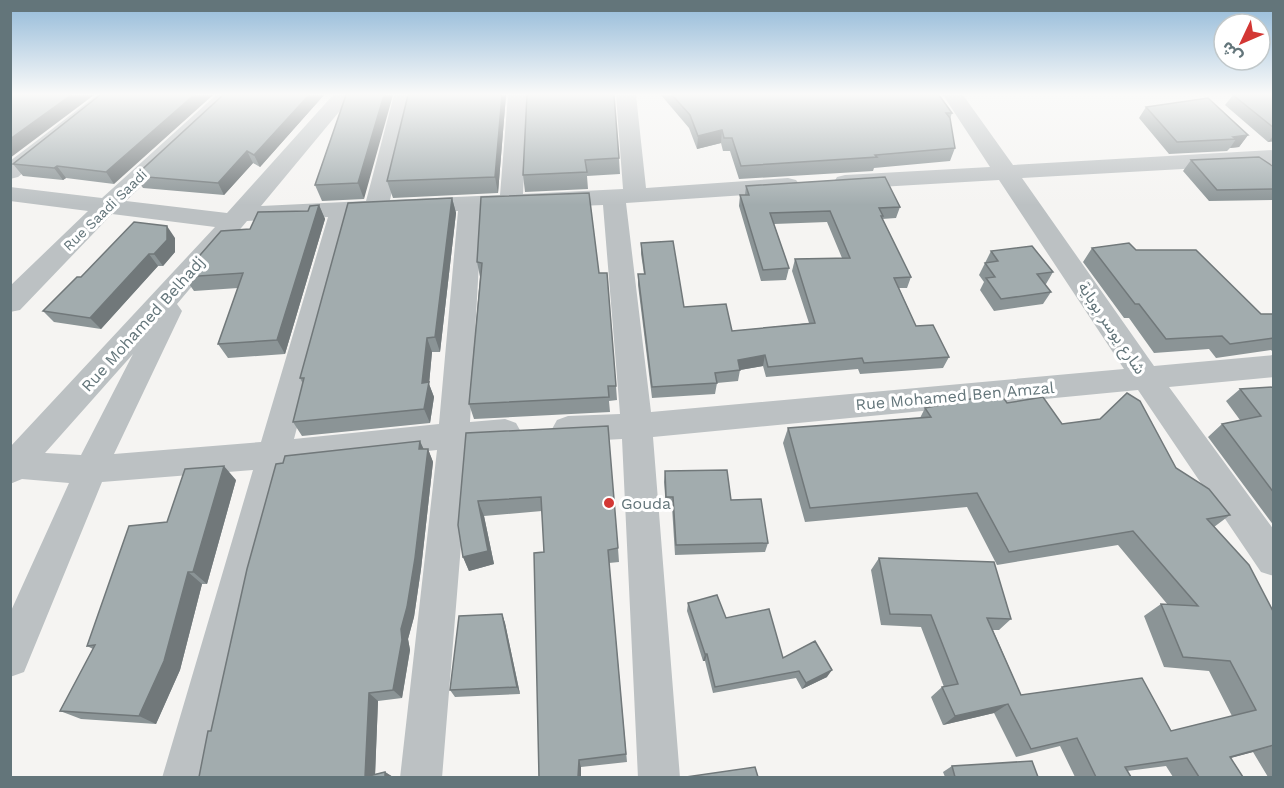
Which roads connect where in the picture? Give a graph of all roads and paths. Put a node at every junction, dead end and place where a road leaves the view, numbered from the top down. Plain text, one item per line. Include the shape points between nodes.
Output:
1 (61, 132) edge
2 (187, 132) edge
3 (311, 132) edge
4 (395, 132) edge
5 (516, 132) edge
6 (625, 132) edge
7 (979, 132) edge
8 (1250, 142) edge
9 (1270, 158) edge
10 (1005, 171) junction
11 (10, 172) edge
12 (10, 194) edge
13 (624, 196) junction
14 (511, 200) junction
15 (470, 204) junction
16 (107, 206) junction
17 (376, 207) junction
18 (342, 210) junction
19 (237, 218) junction
20 (184, 279) junction
21 (10, 303) edge
22 (1274, 366) edge
23 (1146, 378) junction
24 (637, 426) junction
25 (454, 435) junction
26 (273, 455) junction
27 (13, 468) edge
28 (91, 469) junction
29 (1274, 560) edge
30 (10, 658) edge
31 (183, 777) edge
32 (421, 777) edge
33 (660, 777) edge

1 - 11 street
2 - 16 street, Rue Saadi Saadi
3 - 19 street, Rue Mohamed Belhadj
4 - 17 street
5 - 14 street
6 - 13 street
7 - 10 street, شارع يوسر بوباية
8 - 9 street
9 - 10 street
10 - 13 street
10 - 23 street, شارع يوسر بوباية
12 - 16 street
13 - 14 street
13 - 24 street
14 - 15 street
15 - 17 street
15 - 25 street
16 - 19 street
16 - 21 street, Rue Saadi Saadi
17 - 18 street
18 - 19 street
18 - 26 street
19 - 20 street, Rue Mohamed Belhadj
20 - 27 street, Rue Mohamed Belhadj
20 - 28 street
22 - 23 street, Rue Mohamed Ben Amzal
23 - 24 street, Rue Mohamed Ben Amzal
23 - 29 street, شارع يوسر بوباية
24 - 25 street, Rue Mohamed Ben Amzal
24 - 33 street
25 - 26 street, Rue Mohamed Ben Amzal
25 - 32 street
26 - 28 street, Rue Mohamed Ben Amzal
26 - 31 street
27 - 28 street, Rue Mohamed Ben Amzal
28 - 30 street

